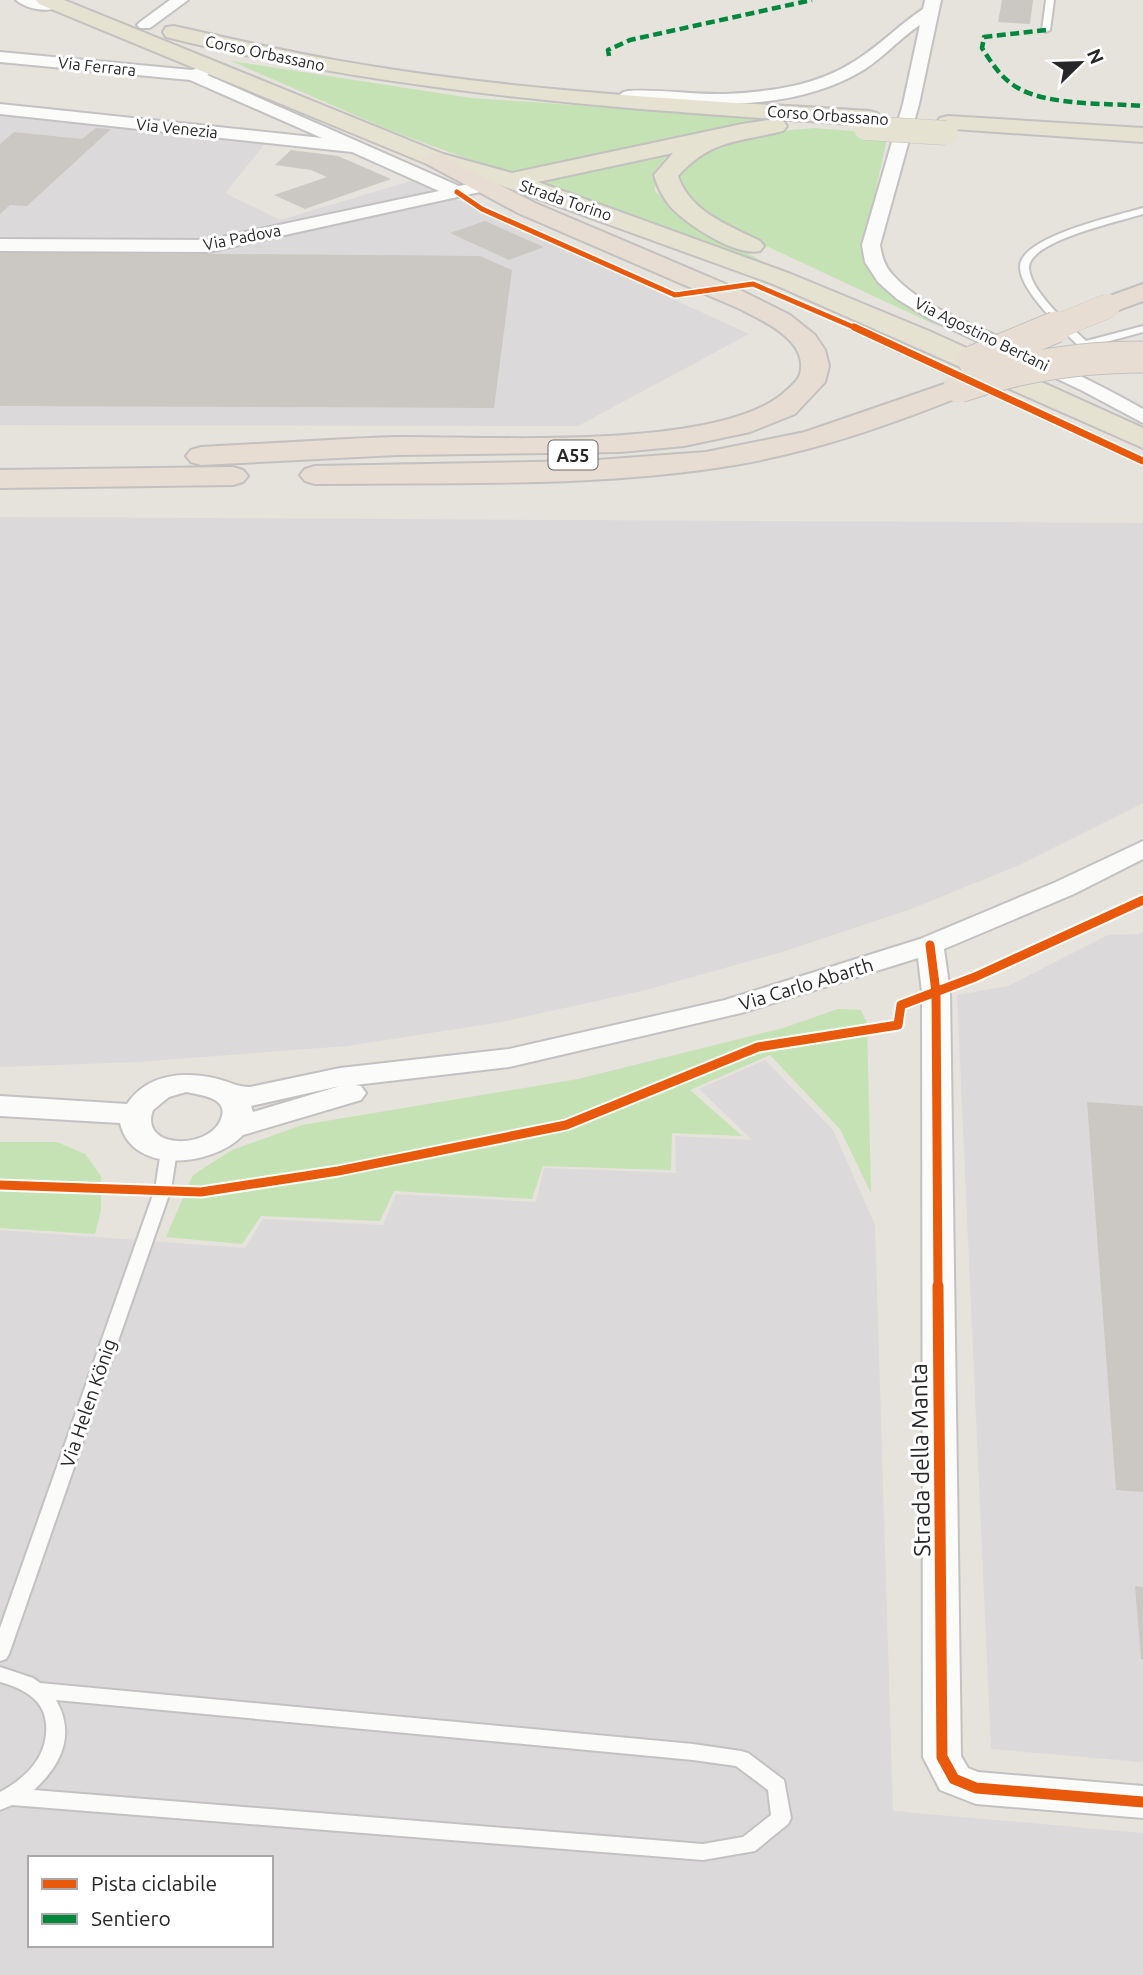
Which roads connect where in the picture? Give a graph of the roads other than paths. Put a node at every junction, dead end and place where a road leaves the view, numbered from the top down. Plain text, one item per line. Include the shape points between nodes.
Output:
1 (24, 0) edge
2 (180, 0) edge
3 (1050, 0) edge
4 (59, 1) edge
5 (931, 6) edge
6 (145, 25) junction
7 (1045, 30) dead end
8 (0, 57) edge
9 (202, 72) junction
10 (512, 92) junction
11 (0, 109) edge
12 (868, 123) junction
13 (1143, 135) edge
14 (709, 139) junction
15 (354, 147) junction
16 (435, 159) junction
17 (509, 180) junction
18 (468, 190) junction
19 (1143, 211) edge
20 (0, 245) edge
21 (1143, 292) edge
22 (1143, 329) edge
23 (919, 337) junction
24 (1084, 345) junction
25 (1135, 352) edge
26 (1102, 364) junction
27 (946, 382) junction
28 (1088, 386) junction
29 (1143, 417) edge
30 (1143, 439) edge
31 (0, 455) edge
32 (201, 456) junction
33 (0, 477) edge
34 (1143, 849) edge
35 (930, 946) junction
36 (452, 1067) junction
37 (232, 1096) junction
38 (0, 1106) edge
39 (134, 1114) junction
40 (235, 1127) junction
41 (169, 1151) junction
42 (0, 1654) edge
43 (0, 1674) edge
44 (40, 1691) junction
45 (7, 1799) edge
46 (1143, 1802) edge

1 - 4 street, Strada Torino via 36,5
2 - 6 street
3 - 7 lane
4 - 6 main road, Strada Torino
4 - 9 main road, Strada Torino
5 - 10 street, Corso Orbassano via 861,65 803,88 693,99
5 - 28 street, Via Agostino Bertani via 911,104 871,245 874,262 905,295 939,316
6 - 10 main road, Corso Orbassano via 344,69
8 - 9 street, Via Ferrara
9 - 15 street, Strada Torino
9 - 16 main road, Strada Torino
10 - 12 main road, Corso Orbassano
11 - 15 street, Via Venezia
12 - 13 main road, bridge
12 - 14 main road via 786,125
14 - 17 main road
14 - 23 main road via 682,156 666,175 668,190 678,203 864,302
15 - 18 street, Strada Torino
16 - 17 main road, Strada Torino
16 - 18 highway
17 - 18 main road
17 - 23 main road, Strada Torino via 710,251
18 - 20 street, Via Padova via 208,246
18 - 32 highway via 730,296 788,327 812,350 816,366 811,383 797,400 763,419 666,439
19 - 24 lane via 1050,242 1032,251 1024,262 1025,274 1042,301
21 - 27 highway, bridge
22 - 24 lane
23 - 30 main road
24 - 26 lane
25 - 26 lane
25 - 27 highway, bridge
26 - 28 lane
27 - 32 highway, A55 via 745,438 667,449 551,456
27 - 33 highway, A55 via 869,423 766,451 660,467 433,474
28 - 29 street, Via Agostino Bertani
31 - 32 highway, A55
34 - 35 street, Via Carlo Abarth
35 - 36 street, Via Carlo Abarth via 694,1017
35 - 46 street, Strada della Manta via 936,992 942,1757 954,1779 976,1788
36 - 37 street, Via Carlo Abarth via 340,1077 250,1097
36 - 40 street, Via Carlo Abarth
37 - 39 street, Via Carlo Abarth via 205,1083 169,1086 141,1102
37 - 40 street via 239,1116
38 - 39 street
39 - 41 street via 144,1141
40 - 41 street, Via Carlo Abarth via 215,1144
41 - 42 lane, Via Helen König via 163,1189
43 - 44 lane via 19,1678
44 - 45 lane via 54,1710 58,1732 52,1756 37,1778
44 - 45 lane via 741,1759 777,1786 780,1818 748,1845 703,1852

